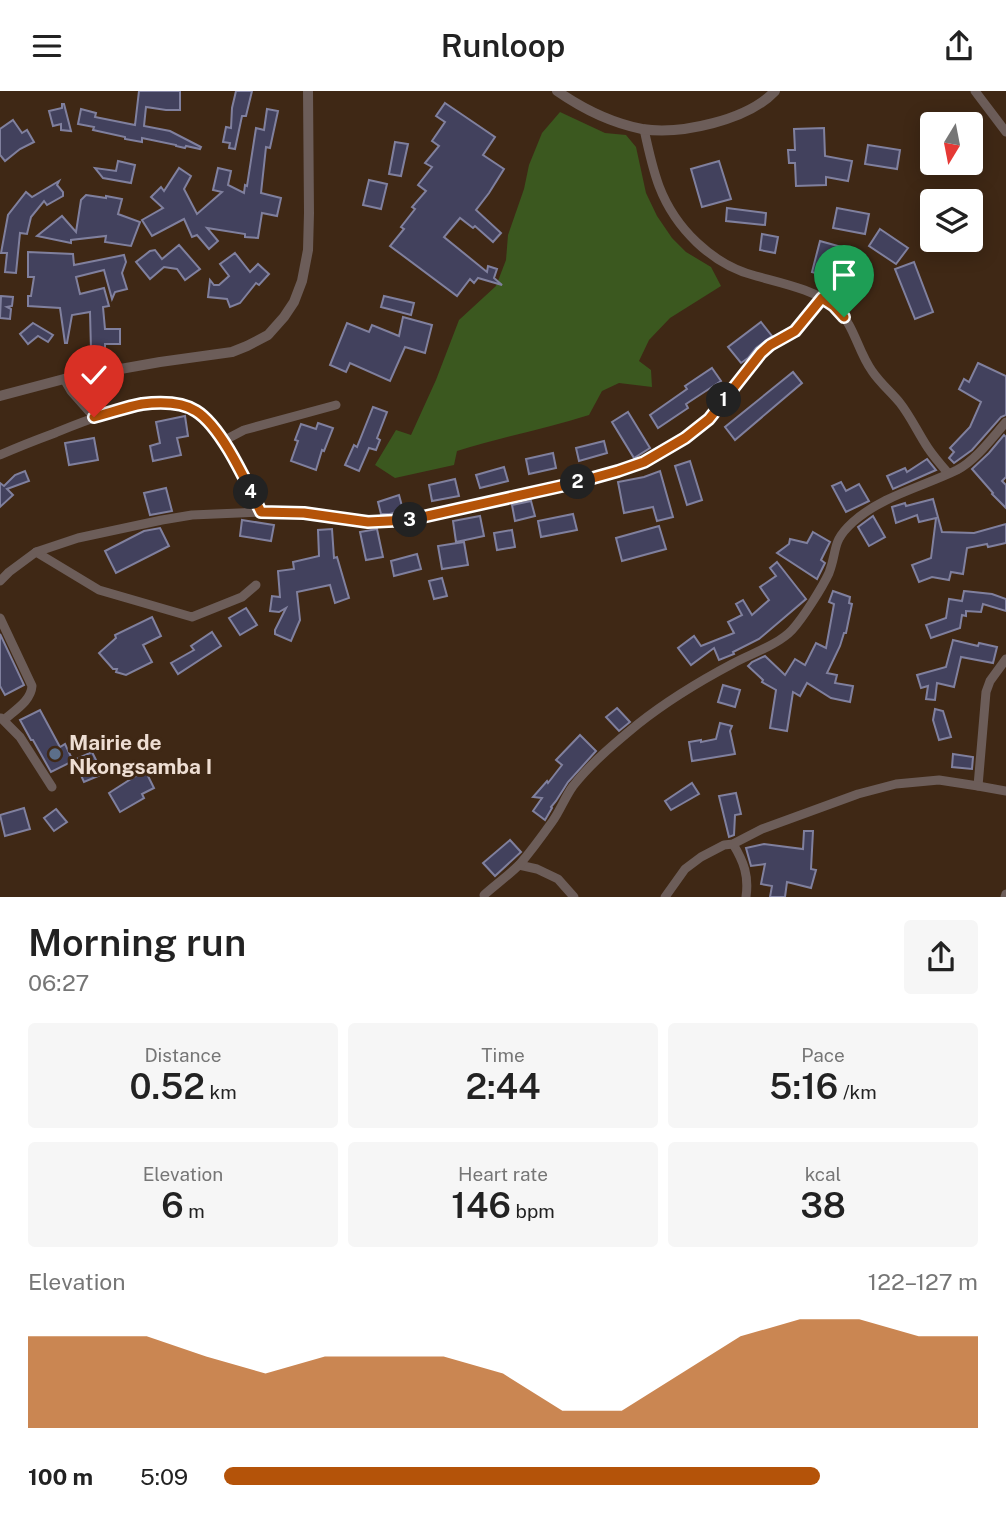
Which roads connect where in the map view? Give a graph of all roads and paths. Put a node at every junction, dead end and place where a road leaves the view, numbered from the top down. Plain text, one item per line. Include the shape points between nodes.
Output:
1 (308, 91) edge
2 (557, 91) edge
3 (775, 91) edge
4 (975, 91) edge
5 (644, 129) junction
6 (1006, 132) edge
7 (822, 298) junction
8 (64, 379) junction
9 (0, 396) edge
10 (336, 405) dead end
11 (94, 417) junction
12 (1006, 422) edge
13 (223, 441) junction
14 (0, 455) edge
15 (948, 473) junction
16 (261, 512) junction
17 (36, 552) junction
18 (0, 581) edge
19 (256, 585) dead end
20 (0, 618) edge
21 (1006, 659) edge
22 (2, 718) edge
23 (978, 786) junction
24 (52, 787) dead end
25 (1006, 792) edge
26 (733, 844) junction
27 (519, 865) junction
28 (484, 895) edge
29 (574, 897) edge
30 (665, 897) edge
31 (746, 897) edge

1 - 8 street via 308,250 302,281 284,317 268,335 232,352
2 - 5 street via 597,114
3 - 5 street via 748,111 719,122
4 - 6 street
5 - 7 street via 665,199 696,242 741,272
7 - 15 street via 852,328 870,369 900,403
7 - 16 street via 795,331 761,353 709,419 644,462 575,483 409,520 368,522
8 - 9 street
8 - 11 street
10 - 13 street via 244,430
11 - 13 street via 143,404 175,404 206,418
11 - 14 street
12 - 15 street via 972,458
13 - 16 street
15 - 27 street via 866,511 851,524 839,536 823,584 791,632 690,688 612,746 572,787 554,820
16 - 17 street via 182,517 78,538
17 - 18 street
17 - 19 street via 99,590 192,617 242,597
20 - 22 street via 32,686 25,702
21 - 23 street via 986,691
22 - 24 street
23 - 25 street
23 - 26 street via 939,781 896,784 816,809
26 - 30 street via 685,869
26 - 31 street via 746,868
27 - 28 street
27 - 29 street via 546,872

